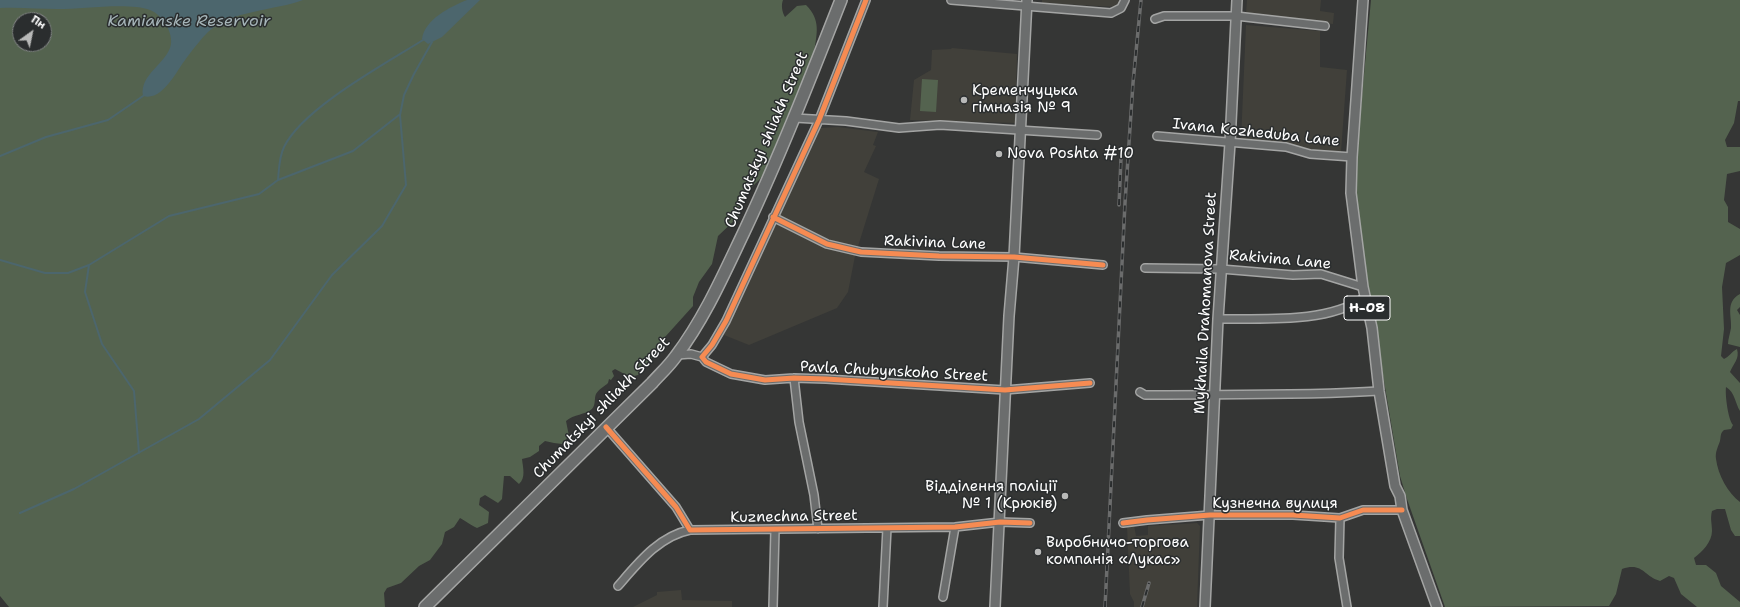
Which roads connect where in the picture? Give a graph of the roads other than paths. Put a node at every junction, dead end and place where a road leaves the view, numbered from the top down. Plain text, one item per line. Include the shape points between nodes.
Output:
1 (841, 0) edge
2 (866, 0) edge
3 (951, 0) edge
4 (1125, 0) edge
5 (1237, 0) edge
6 (1363, 0) edge
7 (1027, 3) edge
8 (1236, 16) junction
9 (1155, 19) dead end
10 (1325, 26) dead end
11 (795, 118) junction
12 (819, 120) junction
13 (1020, 131) junction
14 (1096, 135) dead end
15 (1157, 136) dead end
16 (1230, 143) junction
17 (1352, 157) junction
18 (774, 217) junction
19 (1014, 257) junction
20 (1103, 266) dead end
21 (1145, 268) dead end
22 (1221, 269) junction
23 (1363, 287) junction
24 (1364, 298) junction
25 (1218, 319) junction
26 (677, 355) junction
27 (702, 357) junction
28 (794, 378) junction
29 (1090, 383) dead end
30 (1005, 390) junction
31 (1380, 391) junction
32 (1140, 392) dead end
33 (1215, 395) junction
34 (606, 427) junction
35 (1402, 510) junction
36 (1210, 515) junction
37 (1340, 518) junction
38 (1000, 522) junction
39 (1030, 523) dead end
40 (1123, 523) dead end
41 (955, 527) junction
42 (887, 528) junction
43 (818, 529) junction
44 (690, 530) junction
45 (775, 530) junction
46 (618, 586) dead end
47 (943, 598) dead end
48 (425, 607) edge
49 (773, 607) edge
50 (883, 607) edge
51 (996, 607) edge
52 (1205, 607) edge
53 (1347, 607) edge
54 (1437, 607) edge

1 - 11 highway, Chumatskyi shliakh Street
2 - 12 street
3 - 7 street
4 - 7 street via 1121,8 1111,13
5 - 8 main road, Mykhaila Drahomanova Street
6 - 17 main road, Н-08
7 - 13 main road
8 - 9 street via 1164,16
8 - 10 street
8 - 16 main road, Mykhaila Drahomanova Street
11 - 12 street
11 - 26 highway, Chumatskyi shliakh Street via 708,307
12 - 13 street via 899,128 940,125
12 - 18 street
13 - 14 street
13 - 19 main road
15 - 16 street, Ivana Kozheduba Lane
16 - 17 street, Ivana Kozheduba Lane via 1286,147 1310,154
16 - 22 main road, Mykhaila Drahomanova Street
17 - 23 main road, Н-08 via 1351,193
18 - 19 street, Rakivina Lane via 826,244 854,251
18 - 27 street via 726,321
19 - 20 street, Rakivina Lane
19 - 30 main road
21 - 22 street, Rakivina Lane
22 - 23 street, Rakivina Lane via 1294,275 1321,274
22 - 25 main road, Mykhaila Drahomanova Street
23 - 24 main road, Н-08
24 - 25 street via 1328,314 1289,318
24 - 31 main road, Н-08 via 1372,328
25 - 33 main road, Mykhaila Drahomanova Street
26 - 27 street via 691,354
26 - 34 highway, Chumatskyi shliakh Street
27 - 28 street, Pavla Chubynskoho Street via 706,362 731,374 747,378
28 - 30 street, Pavla Chubynskoho Street via 900,382
28 - 43 street
29 - 30 street, Pavla Chubynskoho Street
30 - 38 main road
31 - 33 street
31 - 35 main road, Н-08 via 1395,486
32 - 33 street via 1145,395
33 - 36 main road, Mykhaila Drahomanova Street
34 - 44 street via 676,507
34 - 48 highway, Chumatskyi shliakh Street
35 - 37 street, Кузнечна вулиця via 1363,510
35 - 54 main road, Н-08
36 - 37 street, Кузнечна вулиця
36 - 40 street, Кузнечна вулиця
36 - 52 main road, Mykhaila Drahomanova Street
37 - 53 street via 1339,558
38 - 39 street, Kuznechna Street
38 - 41 street, Kuznechna Street
38 - 51 main road
41 - 42 street, Kuznechna Street
41 - 47 street
42 - 43 street, Kuznechna Street
42 - 50 street
43 - 45 street, Kuznechna Street
44 - 45 street, Kuznechna Street
44 - 46 street, Kuznechna Street via 673,536 656,547
45 - 49 street

